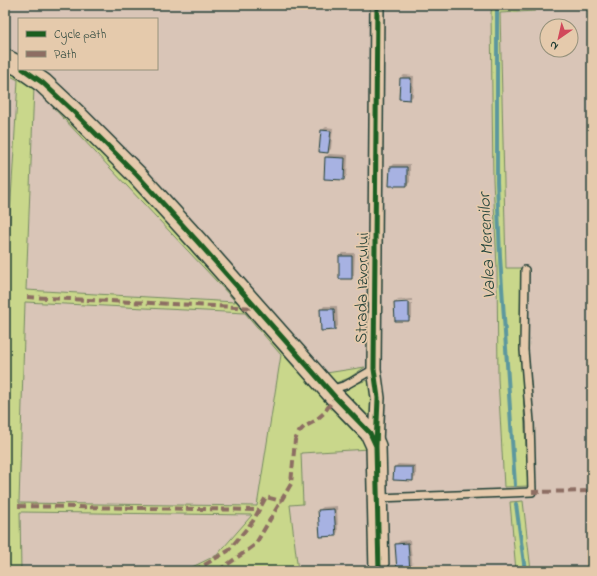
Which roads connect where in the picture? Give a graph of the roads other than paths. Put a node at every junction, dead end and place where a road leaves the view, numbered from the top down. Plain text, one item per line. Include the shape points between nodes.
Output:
1 (377, 5) edge
2 (5, 58) edge
3 (18, 65) edge
4 (24, 70) edge
5 (525, 270) dead end
6 (374, 369) junction
7 (329, 390) junction
8 (376, 446) junction
9 (378, 498) junction
10 (379, 571) edge

1 - 6 street, Strada Izvorului
2 - 3 street
4 - 7 street via 43,83 138,175
5 - 9 lane via 524,350 532,492
6 - 7 lane via 346,385
6 - 8 street, Strada Izvorului via 378,398
7 - 8 street via 370,433
8 - 9 street, Strada Izvorului
9 - 10 street, Strada Izvorului

